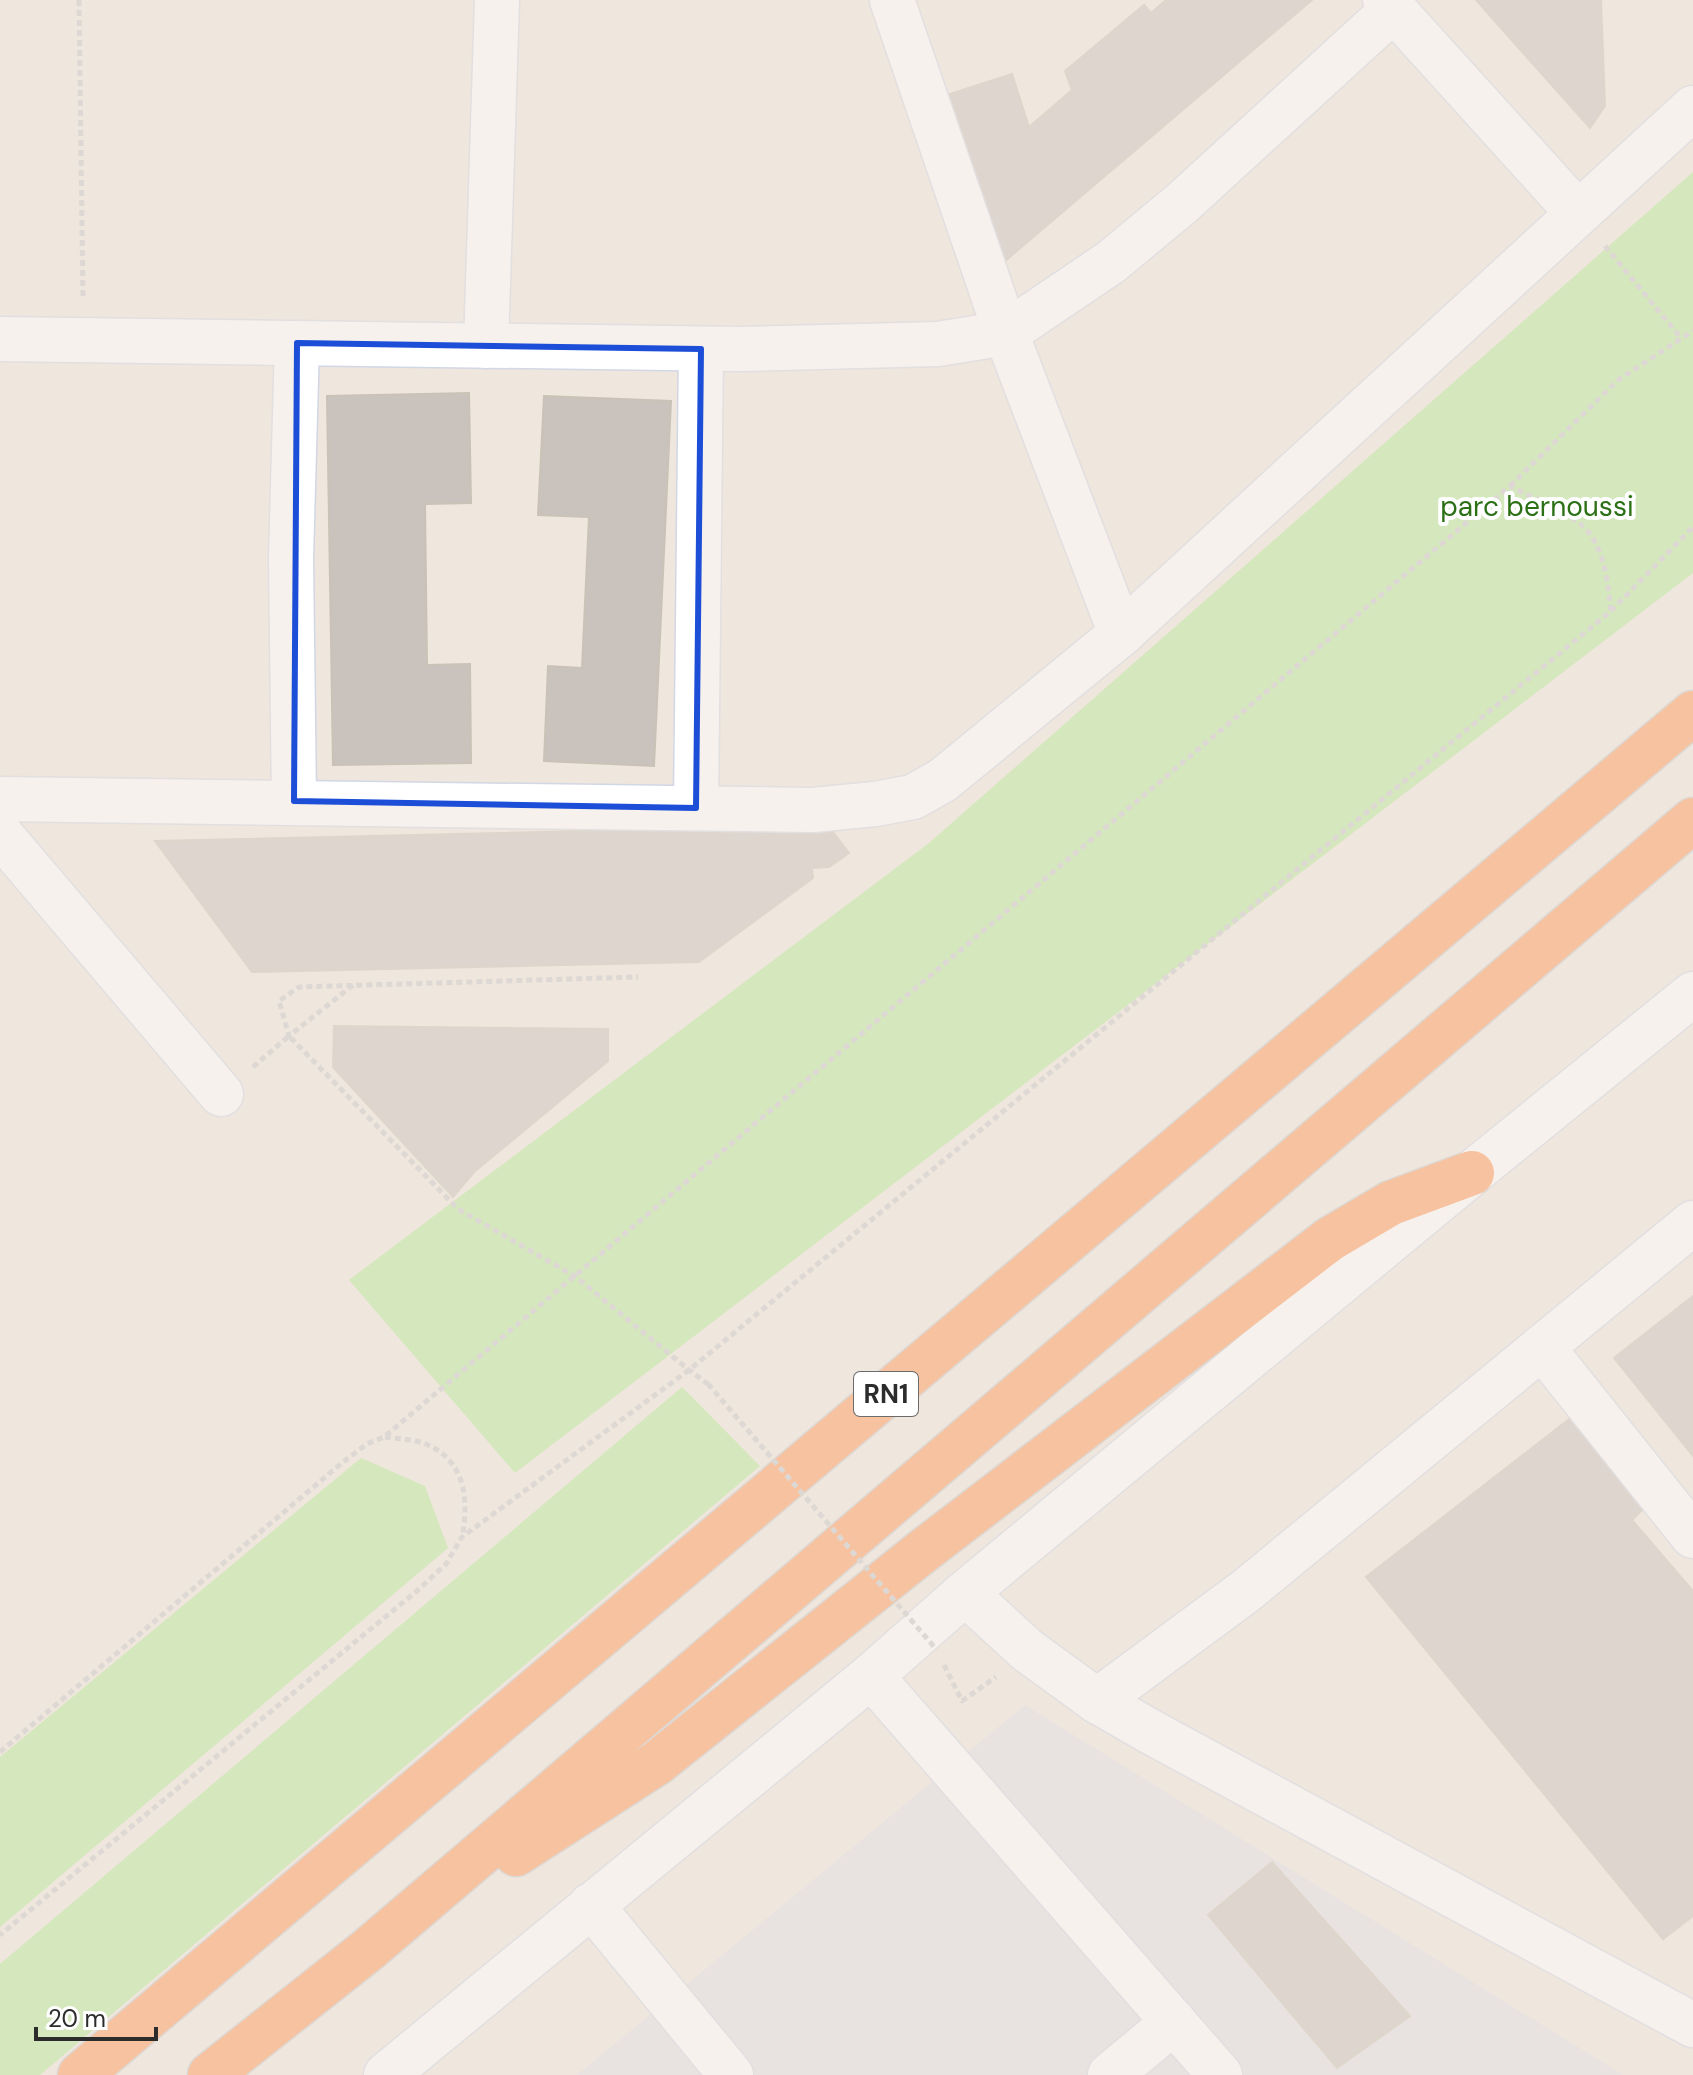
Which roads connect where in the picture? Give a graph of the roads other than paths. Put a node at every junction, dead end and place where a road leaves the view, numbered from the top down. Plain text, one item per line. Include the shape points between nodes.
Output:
1 (497, 0) edge
2 (892, 0) edge
3 (1389, 5) edge
4 (1693, 108) edge
5 (1577, 212) junction
6 (1006, 333) junction
7 (0, 339) edge
8 (297, 343) junction
9 (486, 346) junction
10 (701, 349) junction
11 (1121, 634) junction
12 (1693, 706) edge
13 (1693, 713) edge
14 (1638, 759) junction
15 (0, 799) edge
16 (294, 801) junction
17 (696, 808) junction
18 (1693, 820) edge
19 (0, 834) edge
20 (1693, 994) edge
21 (221, 1094) road end
22 (1472, 1173) junction
23 (1693, 1223) edge
24 (1542, 1347) junction
25 (1693, 1536) edge
26 (965, 1593) junction
27 (871, 1676) junction
28 (1097, 1701) junction
29 (591, 1905) junction
30 (369, 1949) junction
31 (1174, 2022) junction
32 (1693, 2025) edge
33 (80, 2075) edge
34 (210, 2075) edge
35 (386, 2075) edge
36 (731, 2075) edge
37 (1110, 2075) edge
38 (1220, 2075) edge

1 - 9 street
2 - 6 street
3 - 5 street
3 - 6 street via 1181,204 1111,262
4 - 5 street
5 - 11 street
6 - 10 street via 938,344
6 - 11 street
7 - 8 street
8 - 9 street
8 - 16 street via 291,558
9 - 10 street
10 - 17 street
11 - 17 street via 943,780 913,797 813,810
12 - 14 highway
13 - 14 highway, RN1
14 - 33 highway, RN1
15 - 16 street
16 - 17 street
18 - 30 highway
19 - 21 street
20 - 22 street
22 - 26 street
22 - 30 highway via 1391,1203 1330,1239 657,1763
23 - 24 street
24 - 25 street
24 - 28 street via 1247,1590
26 - 27 street
26 - 28 street via 1027,1650
27 - 29 street
27 - 31 street
28 - 32 street
29 - 35 street
29 - 36 street
30 - 34 highway
31 - 37 street
31 - 38 street

